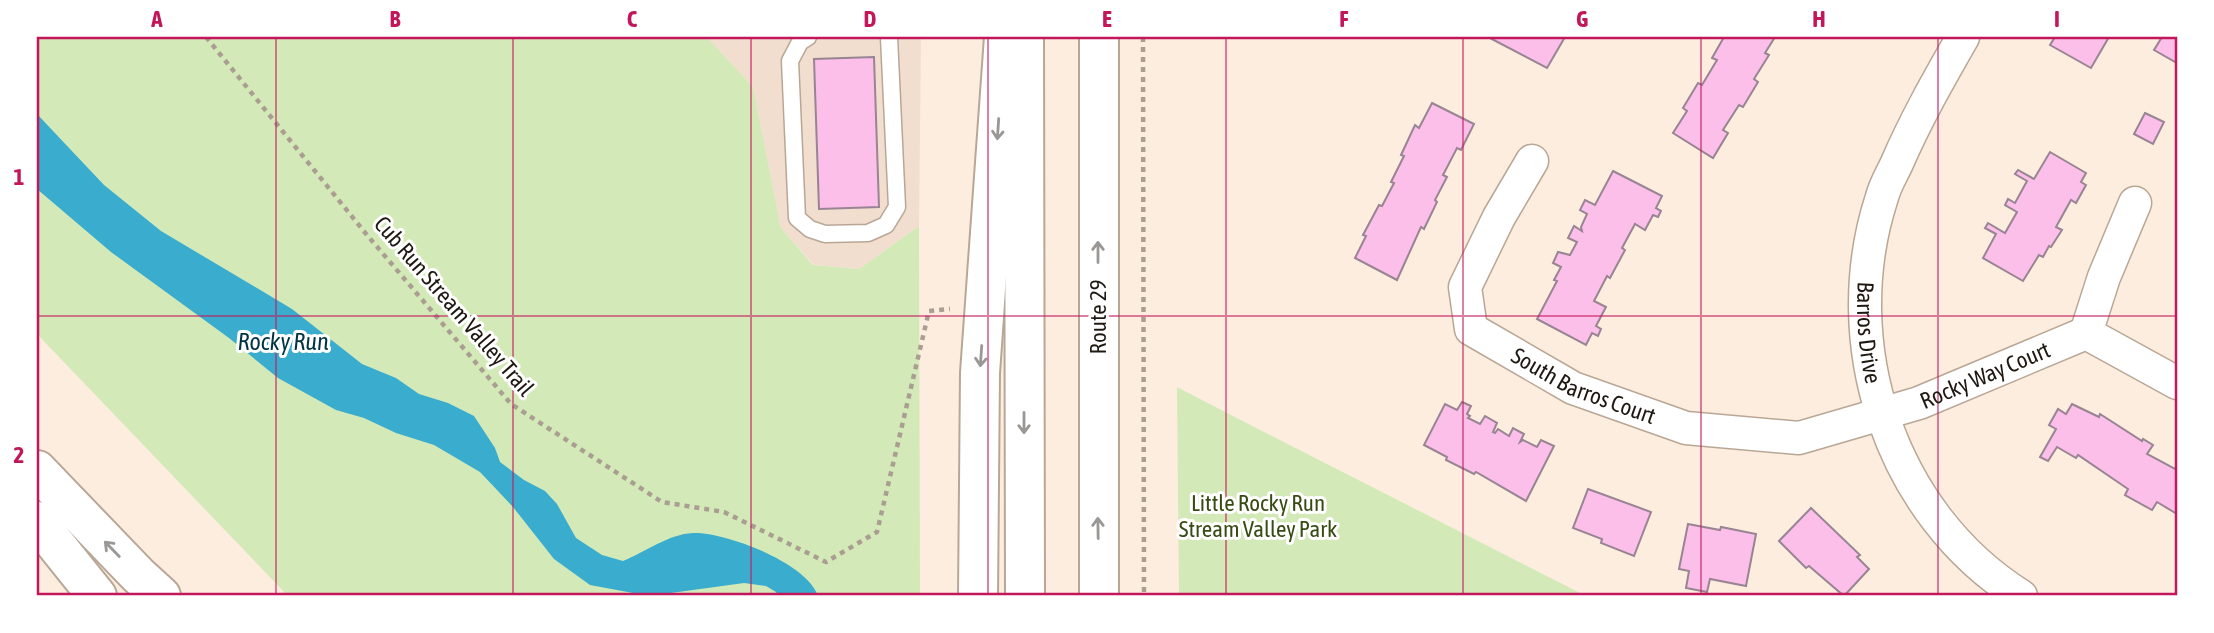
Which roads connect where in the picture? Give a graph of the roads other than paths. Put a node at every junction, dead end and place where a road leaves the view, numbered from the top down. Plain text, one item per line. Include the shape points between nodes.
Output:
1 (808, 37) edge
2 (889, 37) edge
3 (1004, 37) edge
4 (1024, 37) edge
5 (1099, 37) edge
6 (1963, 37) edge
7 (1532, 161) dead end
8 (2135, 203) dead end
9 (2086, 333) junction
10 (2177, 383) edge
11 (1881, 413) junction
12 (37, 470) edge
13 (37, 521) edge
14 (97, 596) edge
15 (161, 596) edge
16 (978, 596) edge
17 (1024, 596) edge
18 (1099, 596) edge
19 (2021, 596) edge

1 - 2 lane via 790,61 797,218 825,234 868,233 886,225 897,208
3 -> 16 main road via 980,373
4 -> 17 main road
18 -> 5 main road, Route 29
6 - 11 street, Barros Drive via 1912,126 1882,197 1865,274 1867,352
7 - 11 street, South Barros Court via 1465,287 1471,329 1573,388 1685,428 1799,438
8 - 9 street
9 - 10 street
9 - 11 street, Rocky Way Court via 1919,403
11 - 19 street, Barros Drive via 1901,463 1946,533 1997,581
15 -> 12 main road
13 - 14 main road

